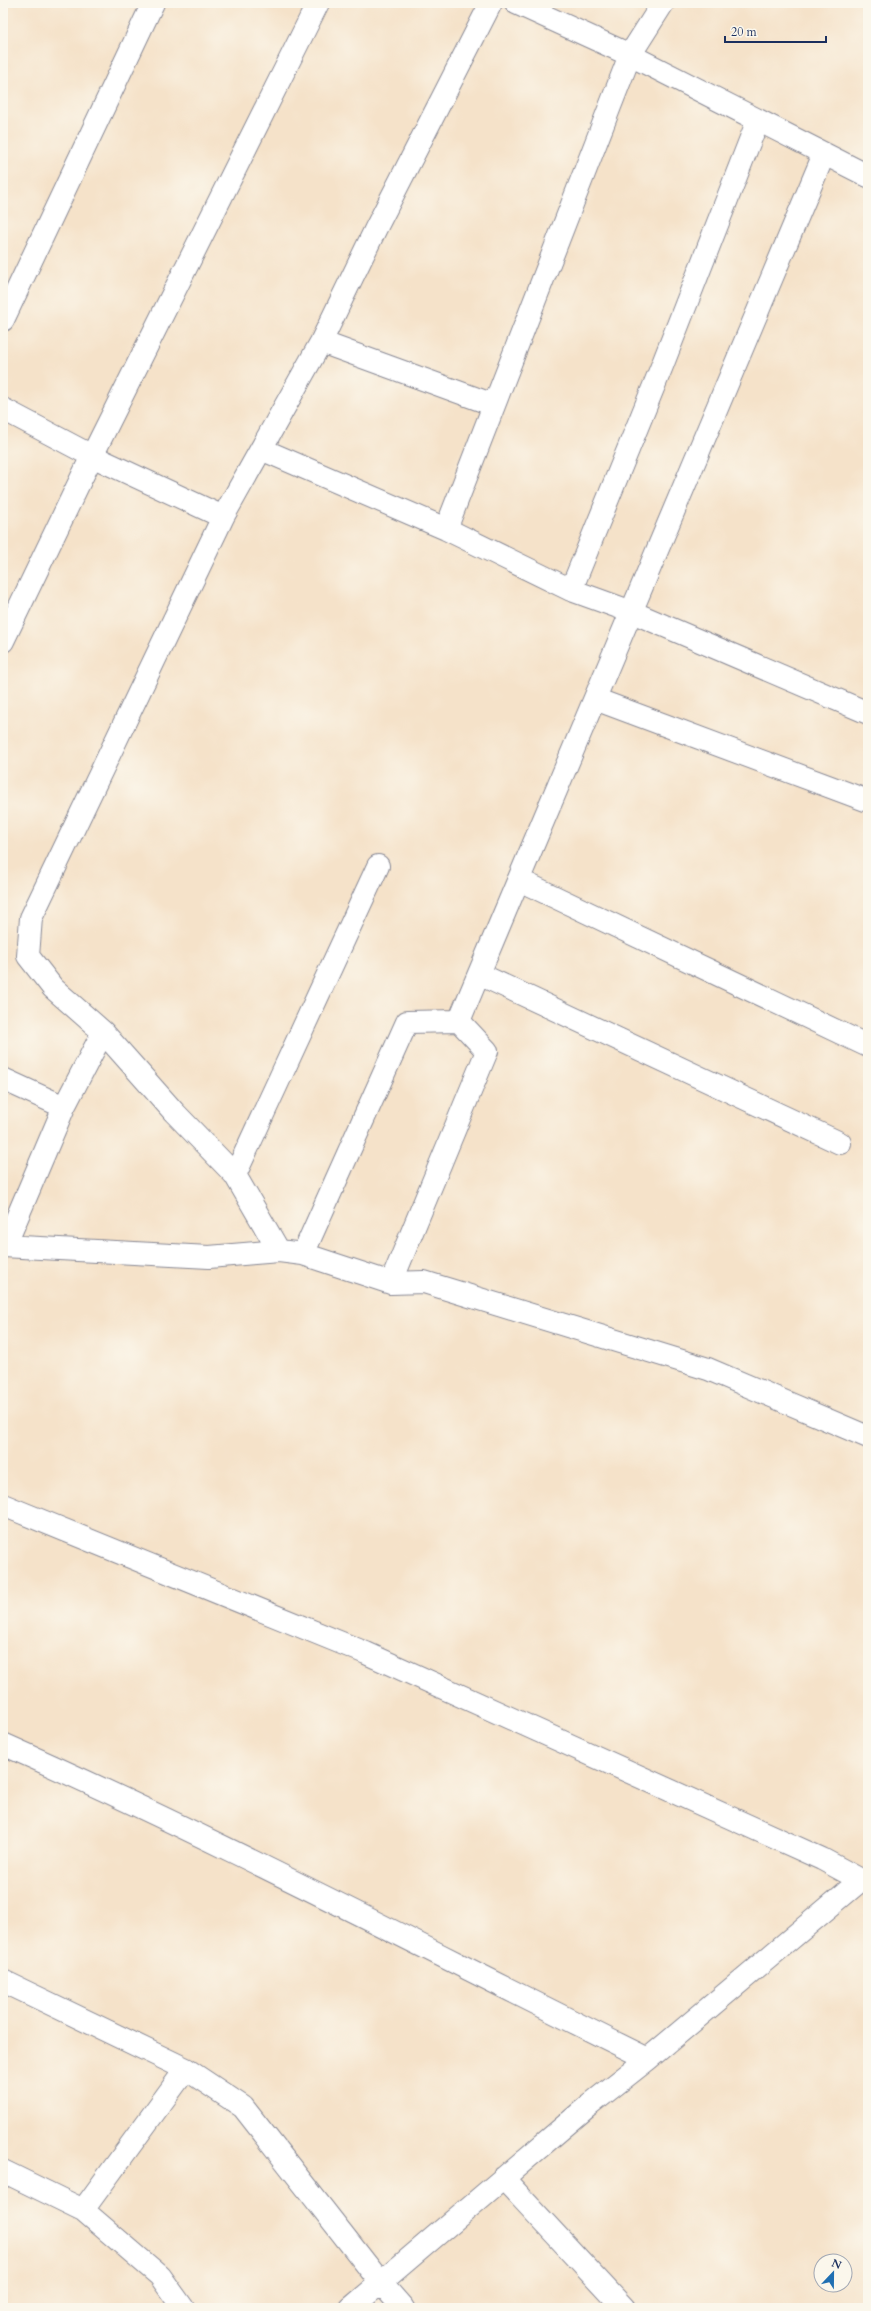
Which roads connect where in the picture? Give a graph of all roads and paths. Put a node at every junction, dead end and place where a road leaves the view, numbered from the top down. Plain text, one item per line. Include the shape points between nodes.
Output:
1 (153, 3) edge
2 (318, 3) edge
3 (491, 3) edge
4 (516, 3) edge
5 (663, 3) edge
6 (630, 55) junction
7 (758, 120) junction
8 (824, 154) junction
9 (868, 176) edge
10 (3, 320) edge
11 (321, 342) junction
12 (494, 405) junction
13 (3, 410) edge
14 (261, 449) junction
15 (92, 456) junction
16 (223, 517) junction
17 (446, 529) junction
18 (571, 590) junction
19 (632, 612) junction
20 (3, 641) edge
21 (595, 699) junction
22 (868, 713) edge
23 (868, 802) edge
24 (378, 866) dead end
25 (519, 880) junction
26 (479, 974) junction
27 (459, 1022) junction
28 (103, 1032) junction
29 (868, 1046) edge
30 (3, 1079) edge
31 (64, 1107) junction
32 (840, 1143) dead end
33 (235, 1175) junction
34 (4, 1246) edge
35 (279, 1251) junction
36 (303, 1254) junction
37 (391, 1283) junction
38 (868, 1437) edge
39 (3, 1505) edge
40 (3, 1744) edge
41 (864, 1879) edge
42 (3, 1981) edge
43 (648, 2059) junction
44 (186, 2068) junction
45 (3, 2171) edge
46 (502, 2178) junction
47 (83, 2210) junction
48 (381, 2282) junction
49 (183, 2308) edge
50 (351, 2308) edge
51 (403, 2308) edge
52 (624, 2308) edge

1 - 10 street
2 - 15 street
3 - 11 street
4 - 6 street
5 - 6 street
6 - 7 street
6 - 12 street
7 - 8 street
7 - 18 street
8 - 9 street
8 - 19 street
11 - 12 street
11 - 14 street
12 - 17 street
13 - 15 street
14 - 16 street
14 - 17 street
15 - 16 street
15 - 20 street
16 - 28 street via 31,918 28,956 52,988
17 - 18 street
18 - 19 street
19 - 21 street
19 - 22 street
21 - 23 street
21 - 25 street
24 - 33 street
25 - 26 street
25 - 29 street
26 - 27 street
26 - 32 street
27 - 36 street via 407,1022
27 - 37 street via 487,1051
28 - 31 street
28 - 33 street via 174,1112
30 - 31 street
31 - 34 street
33 - 35 street
34 - 35 street via 210,1257
35 - 36 street
36 - 37 street
37 - 38 street via 424,1282 708,1369
39 - 41 street via 366,1653
40 - 43 street via 100,1787 328,1898
41 - 43 street
42 - 44 street
43 - 46 street
44 - 47 street
44 - 48 street via 243,2107
45 - 47 street
46 - 48 street
46 - 52 street
47 - 49 street via 160,2276
48 - 50 street
48 - 51 street

